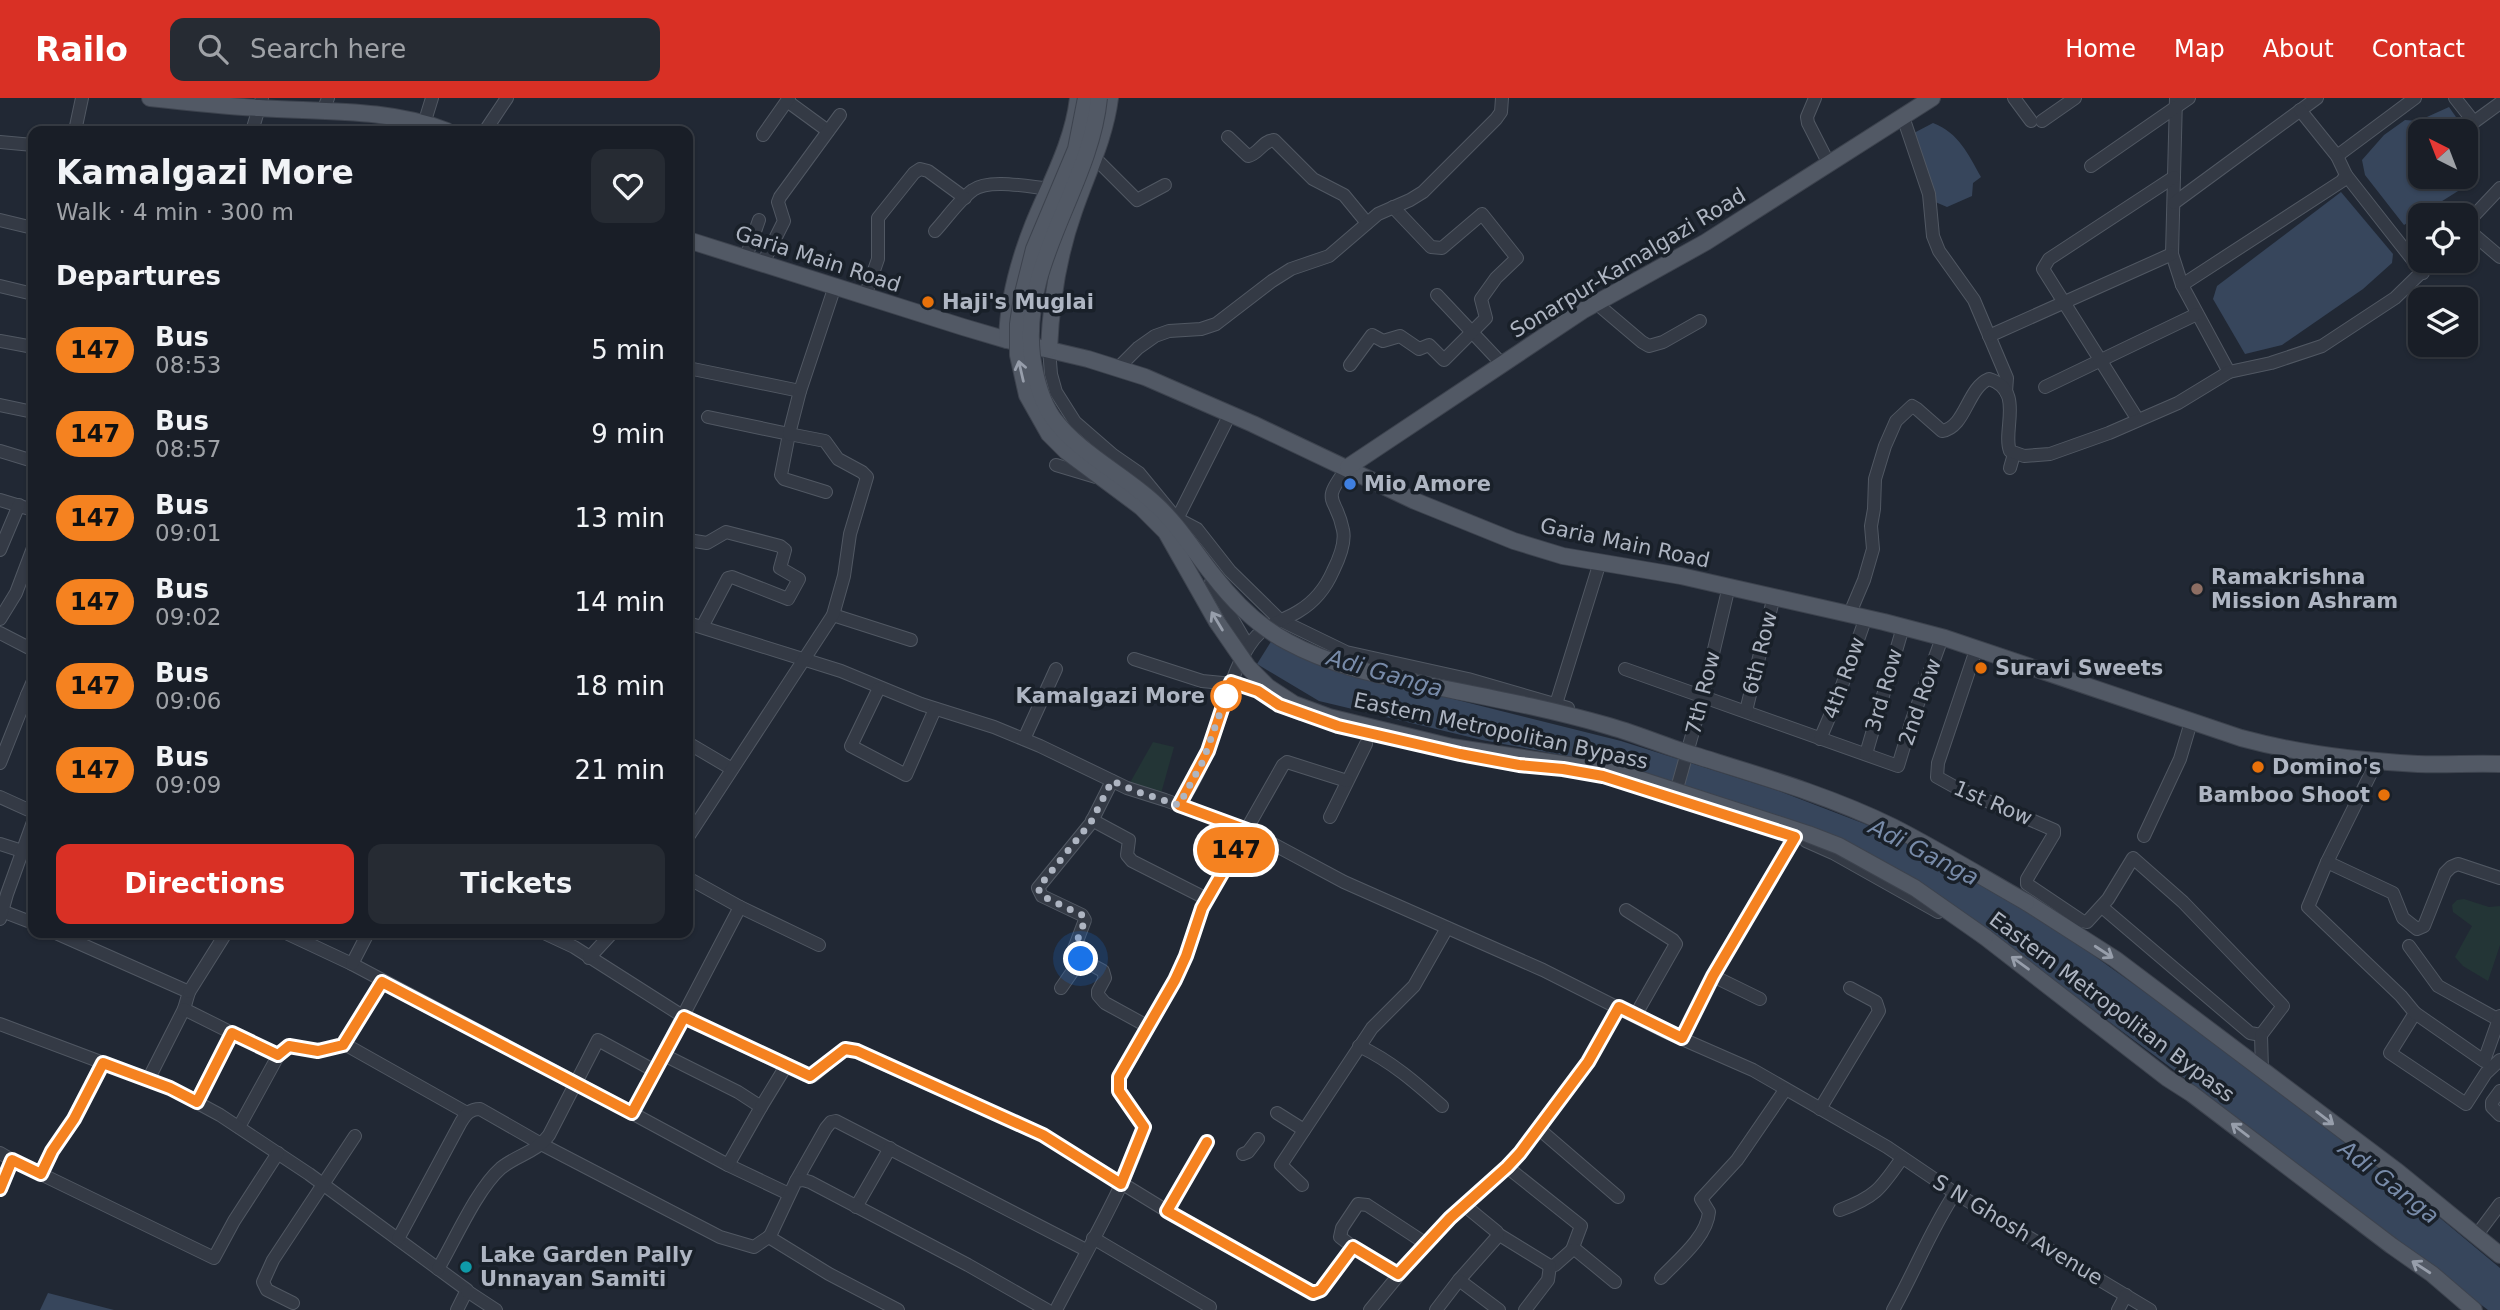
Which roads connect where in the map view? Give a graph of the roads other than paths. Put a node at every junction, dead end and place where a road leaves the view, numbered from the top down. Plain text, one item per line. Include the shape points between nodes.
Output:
1 (82, 98) edge
2 (150, 98) edge
3 (432, 98) edge
4 (507, 98) edge
5 (1078, 98) edge
6 (1086, 98) edge
7 (1099, 98) edge
8 (1111, 98) edge
9 (1502, 98) edge
10 (1815, 98) edge
11 (1932, 98) edge
12 (2014, 98) edge
13 (2075, 98) edge
14 (2189, 98) edge
15 (2317, 98) edge
16 (2416, 98) edge
17 (2455, 98) edge
18 (788, 100) edge
19 (260, 103) edge
20 (2175, 103) edge
21 (2500, 103) edge
22 (326, 105) edge
23 (2300, 110) junction
24 (840, 116) dead end
25 (1903, 117) junction
26 (424, 124) junction
27 (76, 126) edge
28 (253, 126) edge
29 (430, 126) edge
30 (488, 126) edge
31 (828, 131) junction
32 (763, 135) dead end
33 (1228, 137) dead end
34 (0, 142) edge
35 (28, 145) edge
36 (2337, 156) junction
37 (1095, 158) junction
38 (1829, 164) junction
39 (2091, 166) dead end
40 (2346, 175) junction
41 (2174, 177) junction
42 (1165, 185) dead end
43 (1050, 188) junction
44 (2500, 188) edge
45 (965, 198) junction
46 (2174, 203) junction
47 (1393, 207) junction
48 (2478, 213) edge
49 (0, 220) edge
50 (759, 220) dead end
51 (1367, 223) junction
52 (28, 227) edge
53 (935, 231) dead end
54 (2478, 238) edge
55 (693, 241) edge
56 (2172, 254) junction
57 (2408, 254) edge
58 (746, 257) junction
59 (2500, 257) edge
60 (763, 263) junction
61 (2423, 273) edge
62 (2182, 285) junction
63 (0, 286) edge
64 (835, 286) junction
65 (28, 293) edge
66 (1437, 295) dead end
67 (865, 296) junction
68 (1596, 303) junction
69 (2064, 304) junction
70 (2197, 314) junction
71 (1700, 321) dead end
72 (1472, 332) junction
73 (1989, 336) junction
74 (1007, 340) junction
75 (0, 341) edge
76 (28, 346) edge
77 (1049, 349) junction
78 (2100, 360) junction
79 (1502, 364) junction
80 (1350, 365) dead end
81 (1118, 368) junction
82 (693, 369) edge
83 (2229, 372) junction
84 (2045, 387) dead end
85 (800, 391) junction
86 (2006, 393) junction
87 (0, 405) edge
88 (28, 411) edge
89 (1230, 414) junction
90 (708, 417) dead end
91 (2138, 420) junction
92 (789, 434) junction
93 (0, 451) edge
94 (2014, 454) junction
95 (28, 459) edge
96 (1056, 465) dead end
97 (1348, 467) junction
98 (2010, 468) dead end
99 (826, 492) dead end
100 (1158, 496) junction
101 (0, 500) edge
102 (1184, 504) junction
103 (19, 505) junction
104 (28, 508) edge
105 (1176, 518) junction
106 (693, 541) edge
107 (1168, 541) dead end
108 (0, 550) edge
109 (28, 557) edge
110 (1600, 562) junction
111 (1729, 586) junction
112 (1774, 596) junction
113 (5, 600) edge
114 (833, 615) junction
115 (1858, 615) junction
116 (0, 619) edge
117 (1279, 620) junction
118 (693, 624) edge
119 (702, 626) junction
120 (1903, 627) junction
121 (0, 632) edge
122 (1942, 638) junction
123 (911, 640) dead end
124 (1248, 646) junction
125 (28, 647) edge
126 (1976, 650) junction
127 (804, 659) junction
128 (1134, 659) dead end
129 (1056, 669) dead end
130 (1625, 669) dead end
131 (1231, 682) junction
132 (879, 688) junction
133 (1703, 695) junction
134 (28, 701) edge
135 (1556, 704) junction
136 (935, 709) junction
137 (1746, 710) junction
138 (2191, 722) junction
139 (1024, 738) junction
140 (1820, 739) junction
141 (1366, 744) dead end
142 (693, 746) edge
143 (1689, 747) junction
144 (1866, 754) junction
145 (2377, 761) junction
146 (0, 764) edge
147 (2500, 764) edge
148 (732, 769) junction
149 (1112, 781) junction
150 (1347, 781) junction
151 (0, 797) edge
152 (1674, 799) junction
153 (1179, 805) junction
154 (28, 811) edge
155 (1330, 817) dead end
156 (1093, 820) junction
157 (693, 829) edge
158 (1247, 830) junction
159 (28, 835) edge
160 (2144, 836) dead end
161 (1795, 837) junction
162 (0, 844) edge
163 (22, 850) junction
164 (2327, 862) junction
165 (2500, 878) edge
166 (693, 881) edge
167 (3, 892) edge
168 (1207, 899) junction
169 (740, 907) junction
170 (2102, 907) junction
171 (1626, 910) dead end
172 (2041, 911) junction
173 (1, 915) edge
174 (28, 922) edge
175 (1447, 928) junction
176 (1985, 937) junction
177 (67, 938) edge
178 (223, 938) edge
179 (302, 938) edge
180 (365, 938) edge
181 (553, 938) edge
182 (607, 938) edge
183 (819, 945) dead end
184 (2409, 946) dead end
185 (589, 958) junction
186 (1081, 959) junction
187 (352, 964) junction
188 (1713, 976) junction
189 (382, 982) junction
190 (1061, 988) dead end
191 (1850, 988) dead end
192 (189, 992) junction
193 (1759, 999) dead end
194 (1619, 1007) junction
195 (184, 1009) junction
196 (2415, 1013) junction
197 (1635, 1016) junction
198 (684, 1017) junction
199 (2499, 1018) edge
200 (0, 1024) edge
201 (1147, 1026) junction
202 (232, 1033) junction
203 (2261, 1035) junction
204 (1682, 1038) junction
205 (343, 1045) junction
206 (1359, 1046) junction
207 (278, 1055) junction
208 (664, 1055) junction
209 (2500, 1060) edge
210 (103, 1063) junction
211 (786, 1066) junction
212 (2262, 1070) junction
213 (655, 1071) junction
214 (148, 1080) junction
215 (577, 1083) junction
216 (1785, 1090) junction
217 (2500, 1091) edge
218 (197, 1102) junction
219 (1442, 1105) dead end
220 (761, 1107) junction
221 (1820, 1109) junction
222 (467, 1113) junction
223 (632, 1113) junction
224 (1278, 1113) dead end
225 (2500, 1115) edge
226 (239, 1128) junction
227 (1539, 1129) junction
228 (1304, 1130) junction
229 (355, 1136) dead end
230 (1258, 1139) dead end
231 (1207, 1142) dead end
232 (542, 1145) junction
233 (890, 1148) junction
234 (0, 1153) edge
235 (278, 1153) junction
236 (1243, 1154) dead end
237 (1902, 1158) junction
238 (12, 1160) junction
239 (728, 1165) junction
240 (1507, 1167) junction
241 (41, 1174) junction
242 (796, 1181) junction
243 (323, 1184) junction
244 (1121, 1184) junction
245 (1302, 1185) dead end
246 (0, 1189) edge
247 (1955, 1193) junction
248 (789, 1194) junction
249 (1618, 1197) dead end
250 (2500, 1203) edge
251 (1464, 1205) junction
252 (856, 1207) junction
253 (1839, 1210) dead end
254 (1167, 1211) junction
255 (1498, 1234) junction
256 (770, 1236) junction
257 (2476, 1236) junction
258 (398, 1239) junction
259 (1425, 1243) junction
260 (1089, 1244) junction
261 (1353, 1247) junction
262 (1572, 1250) junction
263 (2500, 1255) edge
264 (1550, 1266) junction
265 (438, 1269) junction
266 (1398, 1274) junction
267 (1661, 1278) dead end
268 (1459, 1280) junction
269 (1615, 1282) dead end
270 (467, 1291) junction
271 (2126, 1295) junction
272 (293, 1303) dead end
273 (1210, 1307) dead end
274 (1490, 1308) edge
275 (457, 1310) edge
276 (496, 1310) edge
277 (898, 1310) edge
278 (1047, 1310) edge
279 (1055, 1310) edge
280 (1370, 1310) edge
281 (1436, 1310) edge
282 (1525, 1310) edge
283 (1893, 1310) edge
284 (2118, 1310) edge
285 (2150, 1310) edge
286 (2474, 1310) edge

1 - 27 street
2 - 19 main road
3 - 26 street
4 - 30 street
5 - 43 main road
176 -> 6 main road, Eastern Metropolitan Bypass, bridge via 1915,888 1808,834 1620,773 1452,747 1329,717 1294,704 1268,687 1217,622 1166,532 1066,452 1049,434 1027,395 1018,355 1022,297 1034,249 1076,149
7 - 172 main road, Eastern Metropolitan Bypass, bridge via 1084,161 1046,251 1035,295 1031,332 1037,379 1056,422 1154,503 1240,606 1286,641 1352,669 1606,725 1815,795 1890,826
8 - 37 main road
9 - 47 street via 1496,119 1423,192
10 - 38 street via 1808,123
11 - 25 main road, Sonarpur-Kamalgazi Road
12 - 13 street via 2036,121
14 - 20 street
15 - 23 street
16 - 36 street
17 - 21 street via 2474,122
18 - 31 street
18 - 32 street
19 - 22 main road
19 - 28 street
20 - 39 street
20 - 41 street
22 - 26 main road
23 - 36 street
23 - 46 street
24 - 31 street
25 - 38 main road, Sonarpur-Kamalgazi Road
25 - 73 street via 1929,194 1933,236 1974,300
26 - 29 main road
31 - 60 street via 778,200 784,221
33 - 51 street via 1248,156 1274,140 1313,179 1344,195
34 - 35 street
36 - 40 street
37 - 42 street via 1137,200
37 - 77 main road via 1061,252 1053,288
38 - 68 main road, Sonarpur-Kamalgazi Road via 1706,242
40 - 57 street
40 - 62 street
41 - 46 street
41 - 69 street via 2044,264 2046,278
43 - 45 street via 990,184 972,190
43 - 74 main road via 1018,269
44 - 48 street
45 - 53 street
45 - 67 street via 928,171 914,173 878,218 878,259
46 - 56 street
47 - 51 street
47 - 72 street via 1431,247 1442,248 1482,215 1517,258 1481,299 1486,318
49 - 52 street
50 - 58 street
51 - 81 street via 1338,250 1272,281 1221,322 1155,336
54 - 59 street
55 - 58 main road, Garia Main Road
56 - 62 street
56 - 69 street
58 - 60 main road, Garia Main Road
60 - 64 main road, Garia Main Road
61 - 83 street via 2395,298 2322,346
62 - 70 street
63 - 65 street
64 - 67 main road, Garia Main Road
64 - 85 street
66 - 72 street
67 - 74 main road, Garia Main Road
68 - 71 street via 1649,346
68 - 79 main road, Sonarpur-Kamalgazi Road
69 - 73 street
69 - 78 street
70 - 78 street
70 - 83 street
72 - 79 street
72 - 80 street via 1444,360 1429,345 1419,349 1400,336 1383,341 1372,335
73 - 86 street via 2007,378
74 - 77 main road, Garia Main Road
75 - 76 street
77 - 81 main road, Garia Main Road
77 - 100 street via 1056,392 1075,422 1139,473
78 - 84 street
78 - 91 street
79 - 97 main road, Sonarpur-Kamalgazi Road
81 - 89 main road, Garia Main Road
82 - 85 street
83 - 91 street via 2178,403
85 - 92 street
86 - 94 street via 2011,411 2008,447
86 - 115 street, 4th Row via 1994,380 1985,380 1948,430 1942,431 1912,406 1896,421 1875,479 1873,549
87 - 88 street
89 - 97 main road, Garia Main Road
89 - 102 street
90 - 92 street
91 - 94 street via 2050,454
92 - 99 street via 781,475
92 - 114 street via 825,441 838,459 867,477
93 - 95 street
94 - 98 street
96 - 100 street
97 - 110 main road, Garia Main Road via 1415,501 1514,541
97 - 117 street via 1331,496 1344,533 1333,573 1300,611
100 - 102 street
100 - 105 street
101 - 103 street
102 - 105 street
103 - 104 street
103 - 108 street
105 - 107 street
105 - 117 street via 1197,529 1230,571
105 - 124 street via 1180,535
106 - 119 street via 707,543 726,532 780,546 785,550 780,568 799,579 788,599 727,578
109 - 113 street
110 - 111 main road, Garia Main Road
110 - 135 street
111 - 112 main road, Garia Main Road
111 - 133 street, 7th Row
112 - 115 main road, Garia Main Road
112 - 137 street, 6th Row
113 - 116 street
114 - 123 street
114 - 127 street
115 - 120 main road, Garia Main Road
115 - 140 street, 4th Row via 1838,697
117 - 124 street
117 - 135 street via 1346,652
118 - 119 street, S N Ghosh Avenue
119 - 127 street, S N Ghosh Avenue
120 - 122 main road, Garia Main Road
120 - 144 street, 3rd Row
121 - 125 street
122 - 126 main road, Garia Main Road
122 - 144 street, 2nd Row via 1898,766
124 - 131 street
126 - 138 main road, Garia Main Road
126 - 170 street, 1st Row via 1937,777 2052,828 2027,884 2082,921 2087,922
127 - 132 street, S N Ghosh Avenue
127 - 148 street
128 - 131 street via 1202,681
129 - 139 street
130 - 133 street
131 - 152 street via 1258,691 1279,705 1351,730 1519,765 1603,776
131 - 153 street via 1208,751
132 - 136 street, S N Ghosh Avenue
132 - 136 street via 852,746 906,775
133 - 137 street
133 - 143 street, 7th Row
134 - 146 street
135 - 143 street
136 - 139 street, S N Ghosh Avenue
137 - 140 street
138 - 145 main road, Garia Main Road via 2285,750
138 - 160 street via 2180,758
139 - 149 street, S N Ghosh Avenue
140 - 144 street
141 - 150 street
142 - 148 street
143 - 152 street, 7th Row
143 - 172 street via 1885,817 2030,897
145 - 147 main road, Garia Main Road
145 - 164 street
148 - 157 street
149 - 153 street, S N Ghosh Avenue
149 - 156 street
150 - 155 street
150 - 158 street via 1285,763
151 - 154 street
152 - 161 street
153 - 158 street, S N Ghosh Avenue
156 - 168 street via 1129,840 1127,855 1132,861
156 - 186 street via 1038,888 1042,896 1082,915 1085,920 1074,949
158 - 168 street
158 - 175 street, S N Ghosh Avenue via 1344,882
159 - 163 street
161 - 176 street via 1833,853
161 - 188 street
162 - 163 street
163 - 167 street
164 - 165 street via 2393,893 2403,918 2417,929 2424,926 2451,867 2458,864
164 - 196 street via 2308,907
166 - 169 street
167 - 173 street
168 - 201 street via 1180,968
169 - 183 street
169 - 198 street
170 - 203 street via 2250,1033
170 - 203 street via 2133,858 2147,868 2283,1006
171 - 197 street via 1676,944
172 -> 212 main road, Eastern Metropolitan Bypass via 2115,959
173 - 174 street
175 - 194 street, S N Ghosh Avenue
175 - 206 street via 1414,986 1379,1018
286 -> 176 main road, Eastern Metropolitan Bypass
177 - 192 street
178 - 192 street
179 - 187 street
180 - 187 street
181 - 185 street
182 - 185 street
184 - 199 street via 2438,986
185 - 198 street
186 - 190 street
186 - 201 street via 1103,971 1098,995 1105,1003
187 - 189 street
188 - 193 street
188 - 204 street
189 - 205 street
189 - 215 street
191 - 221 street via 1876,1002 1878,1011
192 - 195 street
194 - 197 street, S N Ghosh Avenue
194 - 227 street via 1588,1062
195 - 202 street
195 - 214 street
196 - 199 street via 2484,1061
196 - 209 street via 2390,1054 2466,1104
197 - 204 street, S N Ghosh Avenue
198 - 208 street
198 - 211 street
200 - 210 street
201 - 244 street via 1118,1081 1119,1091 1144,1127
202 - 207 street
202 - 218 street
203 - 212 street
204 - 216 street, S N Ghosh Avenue
205 - 207 street via 318,1051 289,1046
205 - 222 street
206 - 219 street via 1386,1060
206 - 228 street
207 - 226 street
208 - 213 street
208 - 220 street
210 - 214 street
210 - 241 street
211 - 220 street
211 - 244 street via 813,1076 841,1052 857,1051 1043,1135
212 -> 257 main road, Eastern Metropolitan Bypass
213 - 215 street via 598,1040
213 - 223 street
214 - 218 street
215 - 223 street
215 - 232 street
216 - 221 street, S N Ghosh Avenue
216 - 267 street via 1731,1168 1701,1199 1708,1219 1688,1250
217 - 225 street via 2492,1102
218 - 226 street
220 - 239 street
221 - 237 street, S N Ghosh Avenue
222 - 232 street via 480,1109
222 - 258 street
223 - 239 street
224 - 228 street
226 - 235 street
227 - 240 street
227 - 249 street
228 - 245 street via 1281,1165
229 - 243 street
230 - 236 street
231 - 254 street
232 - 256 street via 720,1237 754,1247
232 - 265 street via 501,1168 489,1181
233 - 242 street via 831,1122
233 - 252 street
233 - 260 street
234 - 238 street
235 - 241 street via 214,1258
235 - 243 street
237 - 247 street, S N Ghosh Avenue
237 - 253 street via 1875,1194
238 - 241 street
238 - 246 street
239 - 248 street
240 - 251 street
240 - 262 street via 1581,1226
242 - 248 street
242 - 252 street via 803,1180
243 - 258 street
243 - 272 street via 263,1282 267,1290
244 - 254 street
244 - 260 street
247 - 271 street, S N Ghosh Avenue
247 - 283 street
248 - 256 street
250 - 257 street
251 - 255 street
251 - 259 street
252 - 278 street
254 - 261 street via 1313,1293 1321,1290
255 - 264 street
255 - 268 street
256 - 277 street
257 - 263 main road, Eastern Metropolitan Bypass
258 - 265 street
259 - 261 street via 1361,1203 1340,1233
259 - 266 street
260 - 273 street
260 - 279 street
261 - 266 street
262 - 264 street
262 - 269 street
264 - 282 street via 1548,1280
265 - 270 street
266 - 280 street
268 - 274 street
268 - 281 street
270 - 275 street
270 - 276 street
271 - 284 street
271 - 285 street, S N Ghosh Avenue

